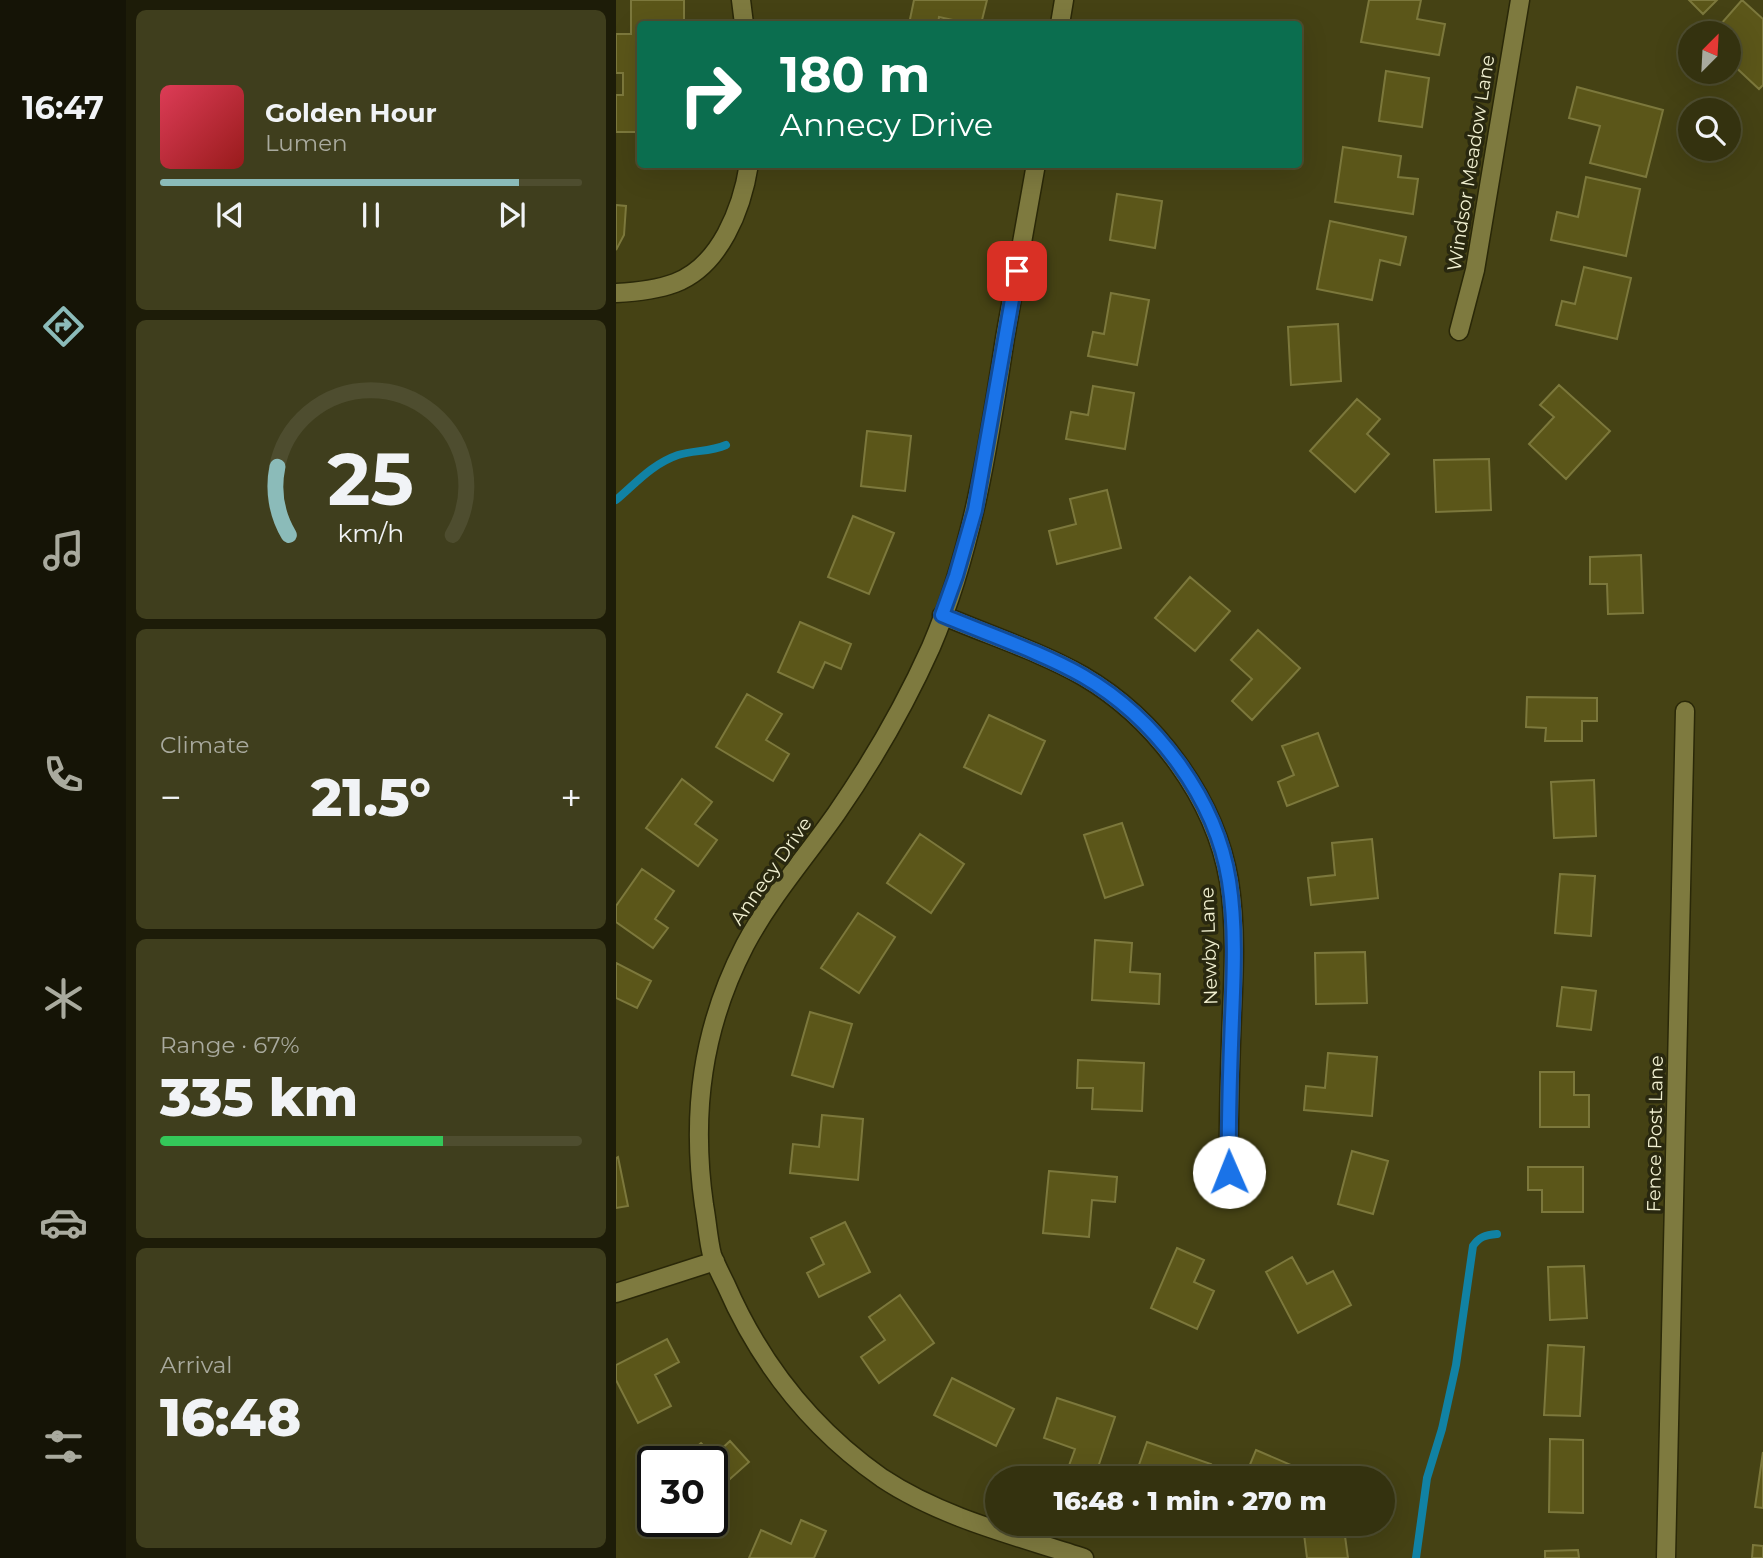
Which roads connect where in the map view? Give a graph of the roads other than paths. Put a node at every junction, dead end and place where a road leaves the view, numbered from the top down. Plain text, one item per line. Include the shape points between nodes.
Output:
1 (741, 0) edge
2 (1064, 0) edge
3 (1520, 0) edge
4 (744, 21) edge
5 (1060, 21) edge
6 (748, 168) edge
7 (1035, 168) edge
8 (616, 293) edge
9 (1460, 331) dead end
10 (942, 615) junction
11 (1685, 712) dead end
12 (1229, 1172) dead end
13 (715, 1261) junction
14 (616, 1293) edge
15 (1084, 1558) edge
16 (1666, 1558) edge

1 - 4 street
2 - 5 street
3 - 9 street, Windsor Meadow Lane via 1475,270
6 - 8 street via 731,225 714,253 694,273 640,292
7 - 10 street, Annecy Drive via 975,510
10 - 12 street, Newby Lane via 1084,677 1132,711 1189,779 1217,834 1233,912
10 - 13 street, Annecy Drive via 926,657 872,759 768,907 714,1020 697,1119 698,1165
11 - 16 street, Fence Post Lane
13 - 14 street
13 - 15 street, Annecy Drive via 758,1349 780,1381 809,1416 848,1451 923,1500 970,1521

